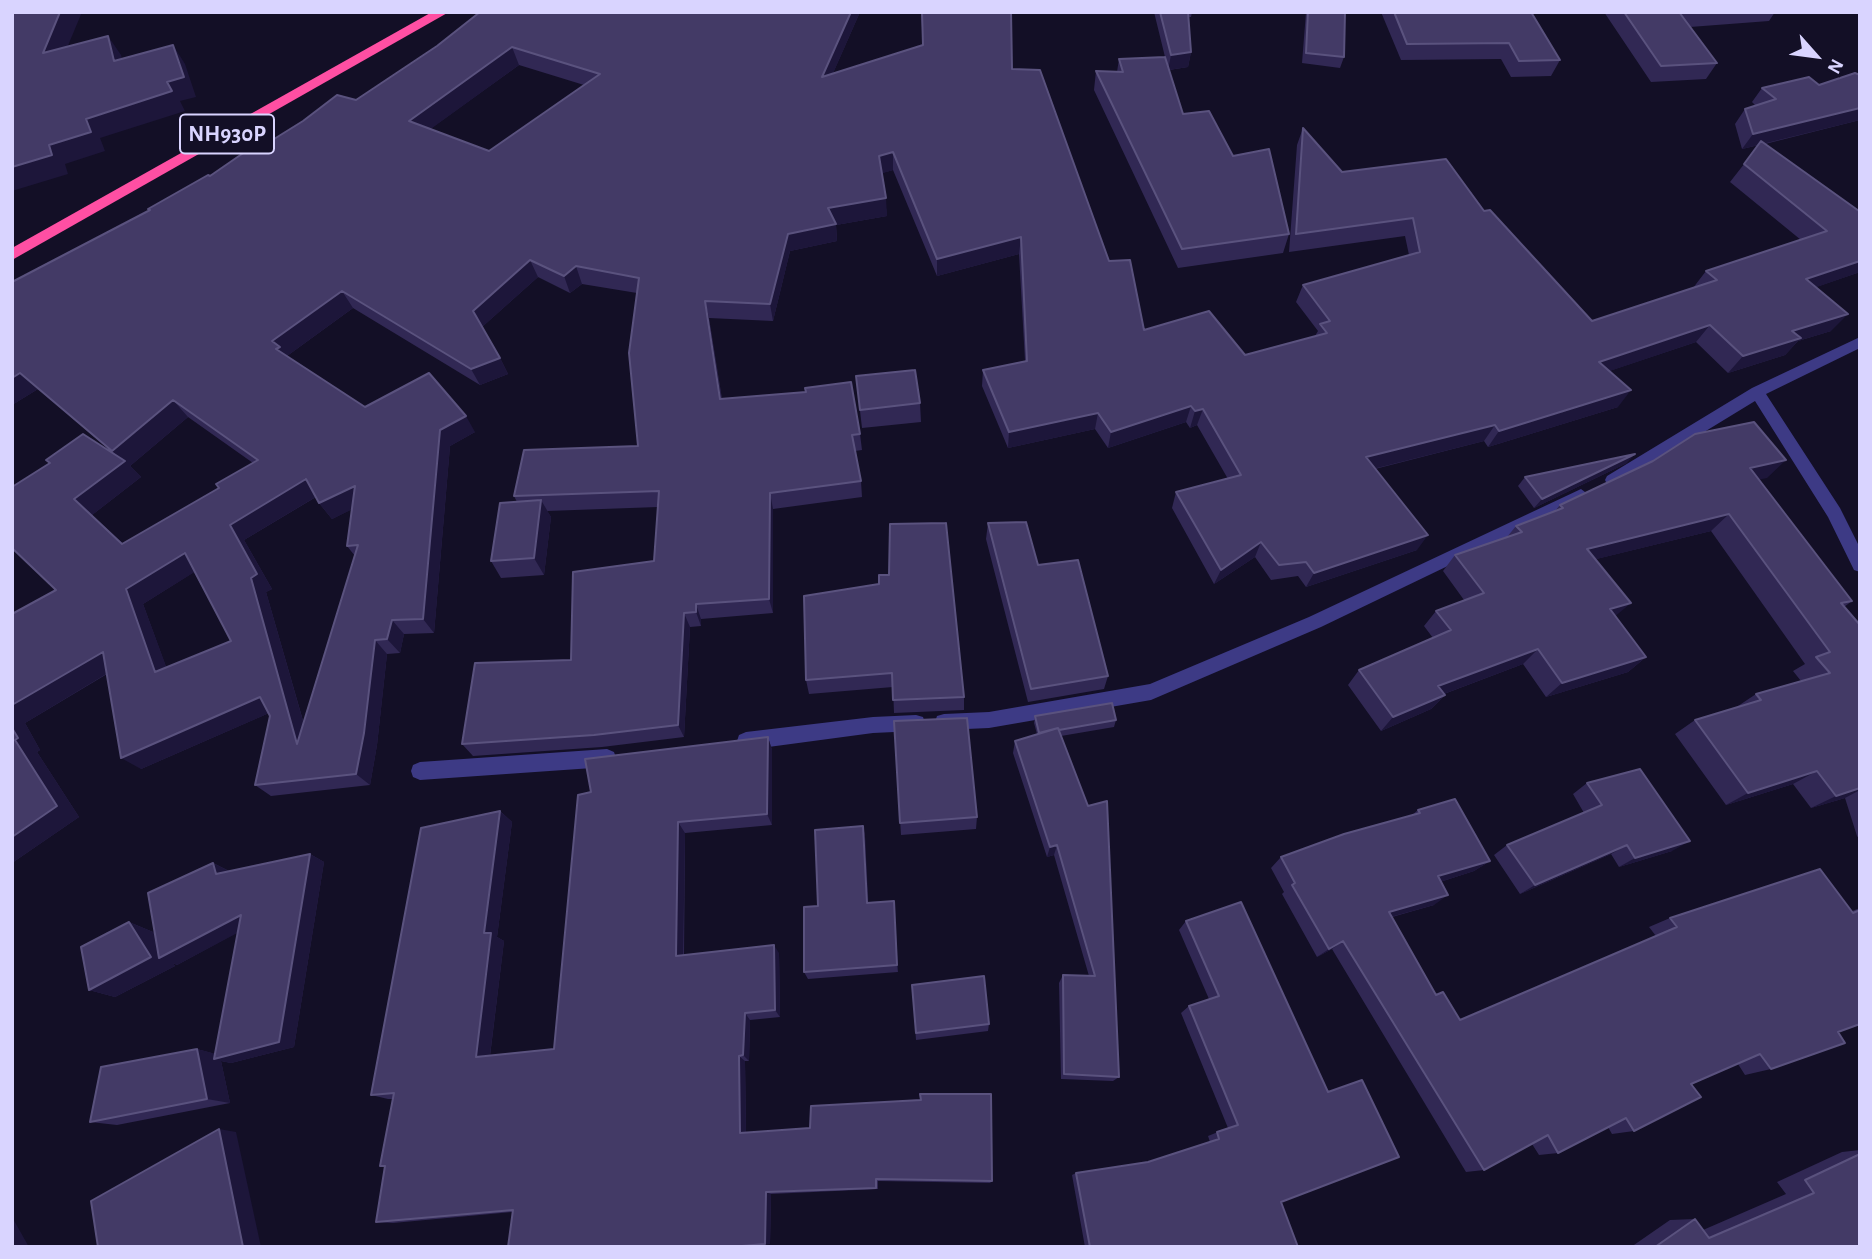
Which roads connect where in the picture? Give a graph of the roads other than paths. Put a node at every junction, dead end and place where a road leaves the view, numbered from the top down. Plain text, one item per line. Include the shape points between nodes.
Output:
1 (442, 12) edge
2 (12, 255) edge
3 (1860, 342) edge
4 (1757, 392) junction
5 (1860, 565) edge
6 (724, 744) edge
7 (629, 755) edge
8 (419, 771) dead end

1 - 2 highway, NH930P
3 - 4 street
4 - 5 street via 1834,513
4 - 6 street via 1630,472 1315,622 1151,692 989,720 873,725
7 - 8 street

